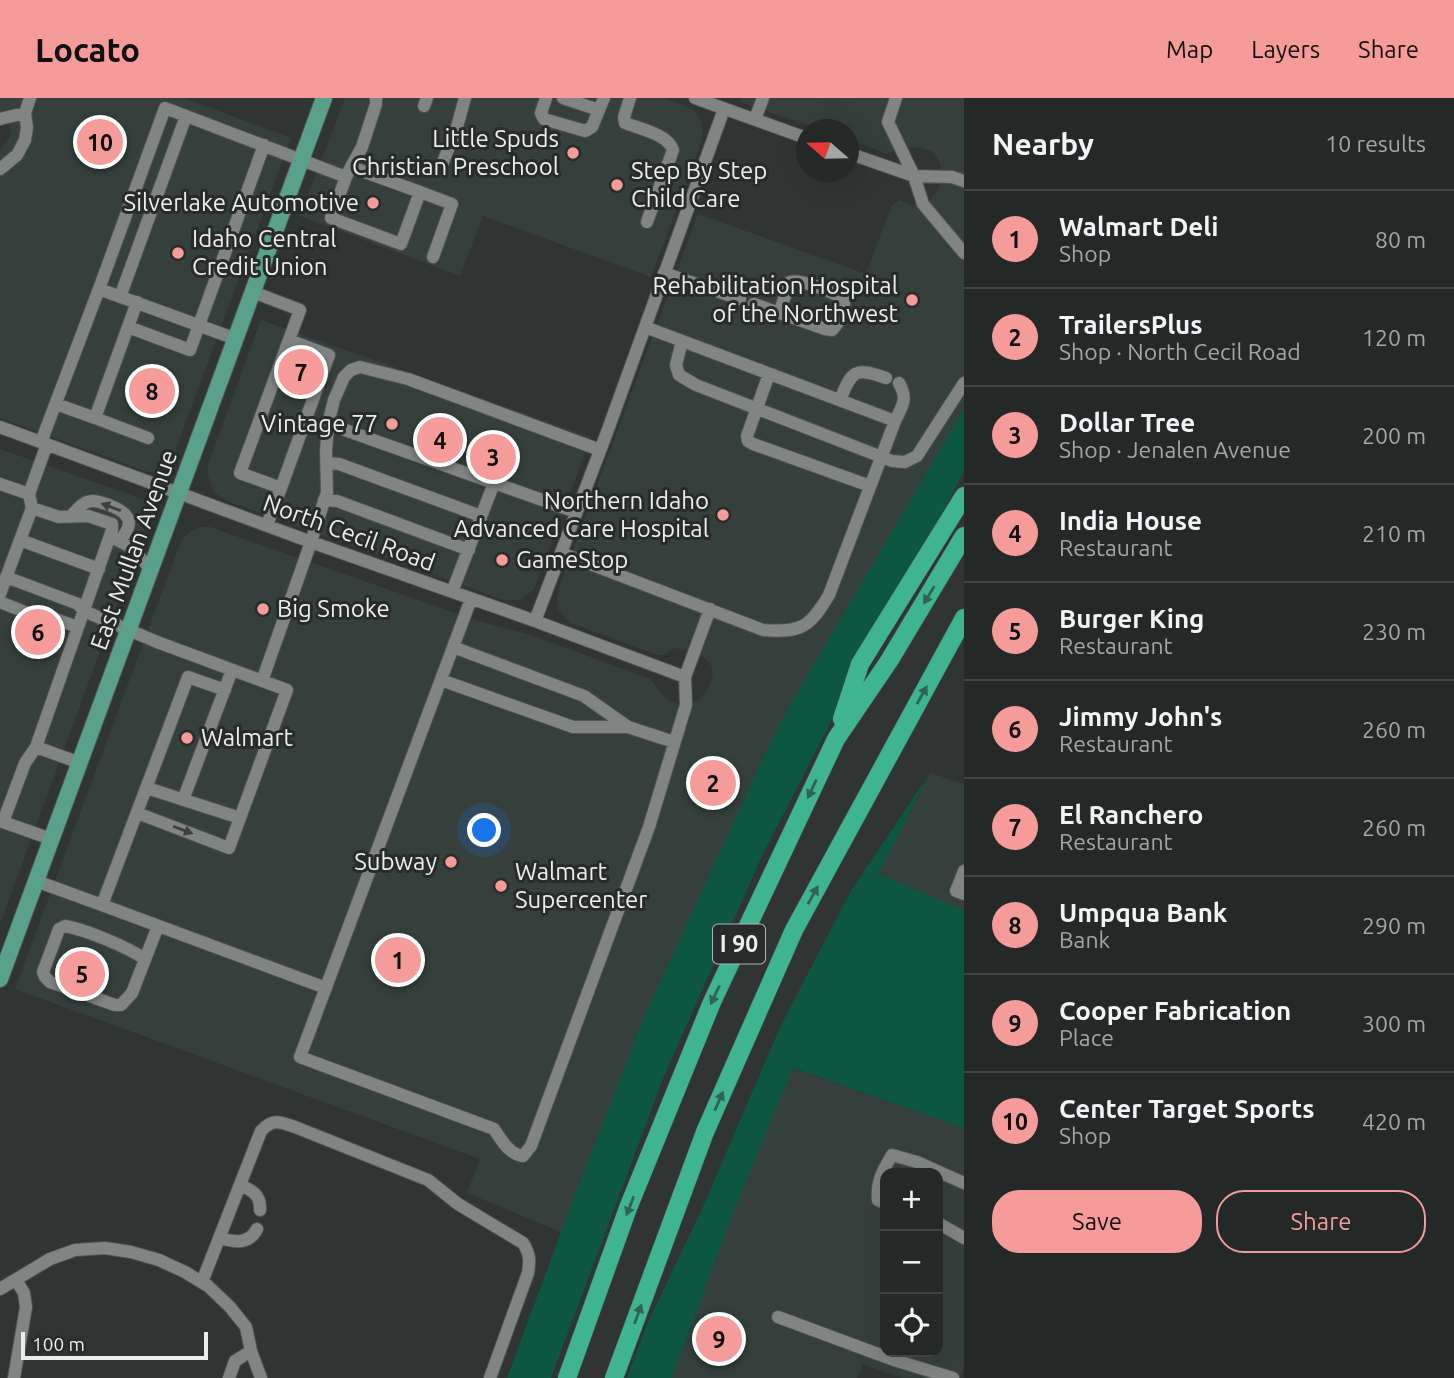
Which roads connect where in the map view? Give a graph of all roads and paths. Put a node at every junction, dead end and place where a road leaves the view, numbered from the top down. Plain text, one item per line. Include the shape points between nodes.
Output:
1 (30, 98) edge
2 (324, 98) edge
3 (376, 98) edge
4 (465, 98) edge
5 (546, 98) edge
6 (563, 98) edge
7 (630, 98) edge
8 (695, 98) edge
9 (763, 98) edge
10 (897, 98) edge
11 (601, 104) edge
12 (724, 108) junction
13 (24, 113) junction
14 (186, 116) junction
15 (0, 119) edge
16 (755, 120) junction
17 (796, 134) edge
18 (264, 145) junction
19 (859, 157) edge
20 (302, 159) junction
21 (443, 162) dead end
22 (0, 169) edge
23 (349, 172) junction
24 (914, 176) junction
25 (964, 181) edge
26 (420, 192) junction
27 (647, 222) dead end
28 (964, 253) edge
29 (433, 257) dead end
30 (664, 273) junction
31 (99, 289) junction
32 (253, 292) junction
33 (121, 296) junction
34 (740, 299) dead end
35 (136, 302) junction
36 (754, 304) dead end
37 (779, 313) junction
38 (199, 325) junction
39 (128, 327) junction
40 (645, 327) junction
41 (236, 339) junction
42 (289, 340) junction
43 (682, 341) junction
44 (769, 374) junction
45 (964, 383) edge
46 (840, 400) junction
47 (56, 404) junction
48 (757, 409) junction
49 (95, 418) junction
50 (895, 421) junction
51 (328, 425) junction
52 (0, 427) edge
53 (148, 438) dead end
54 (44, 443) junction
55 (600, 450) junction
56 (881, 457) junction
57 (327, 464) junction
58 (494, 483) junction
59 (0, 484) edge
60 (870, 486) junction
61 (281, 488) junction
62 (179, 493) junction
63 (29, 494) junction
64 (964, 496) edge
65 (324, 500) junction
66 (32, 508) junction
67 (576, 512) junction
68 (481, 516) junction
69 (267, 525) junction
70 (964, 536) edge
71 (114, 539) junction
72 (20, 540) junction
73 (311, 542) junction
74 (469, 550) junction
75 (561, 552) junction
76 (99, 569) junction
77 (151, 569) junction
78 (6, 576) junction
79 (452, 592) junction
80 (0, 594) edge
81 (471, 598) junction
82 (0, 602) edge
83 (710, 609) junction
84 (84, 611) junction
85 (964, 618) edge
86 (535, 621) junction
87 (78, 627) junction
88 (128, 630) junction
89 (453, 648) junction
90 (232, 670) junction
91 (685, 677) junction
92 (441, 680) junction
93 (262, 681) junction
94 (225, 690) junction
95 (628, 727) junction
96 (836, 738) junction
97 (674, 742) junction
98 (36, 747) junction
99 (80, 763) junction
100 (147, 788) junction
101 (183, 800) junction
102 (137, 813) junction
103 (240, 818) junction
104 (2, 822) edge
105 (51, 839) junction
106 (964, 871) edge
107 (36, 881) junction
108 (964, 894) edge
109 (102, 905) junction
110 (158, 926) junction
111 (145, 959) junction
112 (0, 979) edge
113 (326, 988) junction
114 (885, 1168) edge
115 (931, 1168) edge
116 (943, 1173) edge
117 (880, 1177) edge
118 (964, 1182) edge
119 (240, 1185) junction
120 (880, 1201) edge
121 (260, 1210) dead end
122 (943, 1226) edge
123 (257, 1229) dead end
124 (219, 1238) junction
125 (964, 1238) edge
126 (16, 1280) junction
127 (202, 1282) junction
128 (0, 1289) edge
129 (778, 1317) dead end
130 (251, 1351) junction
131 (14, 1378) edge
132 (229, 1378) edge
133 (261, 1378) edge
134 (490, 1378) edge
135 (567, 1378) edge
136 (614, 1378) edge
137 (953, 1378) edge

1 - 13 street
2 - 20 main road, East Mullan Avenue
3 - 23 street via 362,147
4 - 21 street
5 - 11 street via 541,113 544,119 585,131 592,127
6 - 11 street
7 - 27 street via 625,123 661,137 673,150
8 - 12 street
9 - 16 street
10 - 24 street via 888,122
12 - 16 street
12 - 30 street
13 - 15 street
13 - 22 street via 25,140 17,155
14 - 18 street
14 - 31 street via 165,108
14 - 33 street
16 - 17 street
18 - 20 street
18 - 38 street
19 - 24 street
20 - 23 street
20 - 32 main road, East Mullan Avenue
23 - 26 street
23 - 26 street via 331,218 401,244
24 - 25 street
24 - 28 street via 923,204
26 - 29 street via 452,204
30 - 34 street
30 - 40 street
31 - 33 street
31 - 47 street
32 - 41 main road, East Mullan Avenue
32 - 42 street via 300,310
33 - 35 street
35 - 38 street
35 - 39 street
36 - 37 street
37 - 37 street via 832,330 839,324 845,303 829,292 790,282
38 - 39 street via 190,350
38 - 41 street
39 - 49 street
40 - 43 street
40 - 55 street
41 - 62 main road, East Mullan Avenue
42 - 61 street via 329,355
42 - 61 street via 240,472
43 - 44 street
43 - 48 street via 676,365 679,375
44 - 46 street
44 - 48 street
45 - 56 street via 917,456 905,462
46 - 50 street
46 - 50 street via 854,374 862,371 892,380 904,393
47 - 49 street
47 - 54 street
48 - 56 street
48 - 60 street via 748,441
49 - 53 street
50 - 56 street
51 - 55 street via 344,377 360,366 408,379
51 - 57 street
51 - 58 street
52 - 54 street, North Cecil Road
54 - 62 street, North Cecil Road
54 - 63 street
55 - 67 street
56 - 60 street
57 - 65 street
57 - 68 street via 339,464
58 - 67 street
58 - 68 street
59 - 63 street
60 - 83 street via 829,595 818,615 804,626 783,632 764,630
61 - 69 street
62 - 69 street, North Cecil Road
62 - 77 main road, East Mullan Avenue
63 - 66 street
64 - 96 highway via 860,664
65 - 73 street
65 - 74 street
66 - 71 street via 59,517 70,517 90,500 118,509 129,523 128,532
66 - 72 street
67 - 75 street
68 - 74 street
69 - 73 street, North Cecil Road
70 -> 96 highway, I 90 via 889,661
71 - 76 street
71 - 77 street via 129,546
72 - 76 street
72 - 78 street
73 - 79 street, North Cecil Road
73 - 93 street
74 - 79 street
75 - 83 street
75 - 86 street
76 - 84 street
77 - 88 main road, East Mullan Avenue
78 - 80 street
78 - 84 street via 78,604
79 - 81 street, North Cecil Road
81 - 86 street, North Cecil Road
81 - 89 street
82 - 87 street
83 - 91 street
84 - 87 street
84 - 88 street
136 -> 85 highway, I 90 via 705,1132 794,930
86 - 91 street, North Cecil Road
87 - 98 street
88 - 90 street
88 - 99 main road, East Mullan Avenue
89 - 92 street
89 - 95 street via 584,696
90 - 93 street
90 - 94 street
91 - 97 street via 686,705
92 - 95 street via 573,727
92 - 113 street
93 - 103 street via 287,690
94 - 100 street via 188,677
94 - 101 street
95 - 97 street
96 -> 135 highway, I 90 via 706,1015 628,1208
97 - 113 street via 649,827 531,1146 523,1156 515,1155 494,1129 300,1057
98 - 99 street
98 - 104 street
99 - 105 main road, East Mullan Avenue
100 - 101 street
100 - 102 street
101 - 103 street
102 -> 103 street via 229,848
102 - 109 street
104 - 105 street
105 - 107 main road, East Mullan Avenue
106 - 108 street via 956,891
107 - 109 street
107 - 112 main road, East Mullan Avenue
109 - 110 street
110 - 111 street
110 - 113 street
111 - 111 street via 65,926 59,929 43,972 50,982 121,1005 132,993
114 - 115 street via 892,1154
116 - 118 street
117 - 120 street
119 - 121 street via 258,1197
119 - 124 street
119 - 134 street via 261,1131 273,1122 281,1123 428,1180 523,1243 529,1252 528,1273
122 - 125 street
123 - 124 street via 239,1242
124 - 127 street
126 - 127 street via 75,1250 105,1248 159,1260
126 - 128 street
126 - 131 street via 26,1307
127 - 130 street via 246,1327
129 - 137 street
130 - 132 street via 236,1361
130 - 133 street

